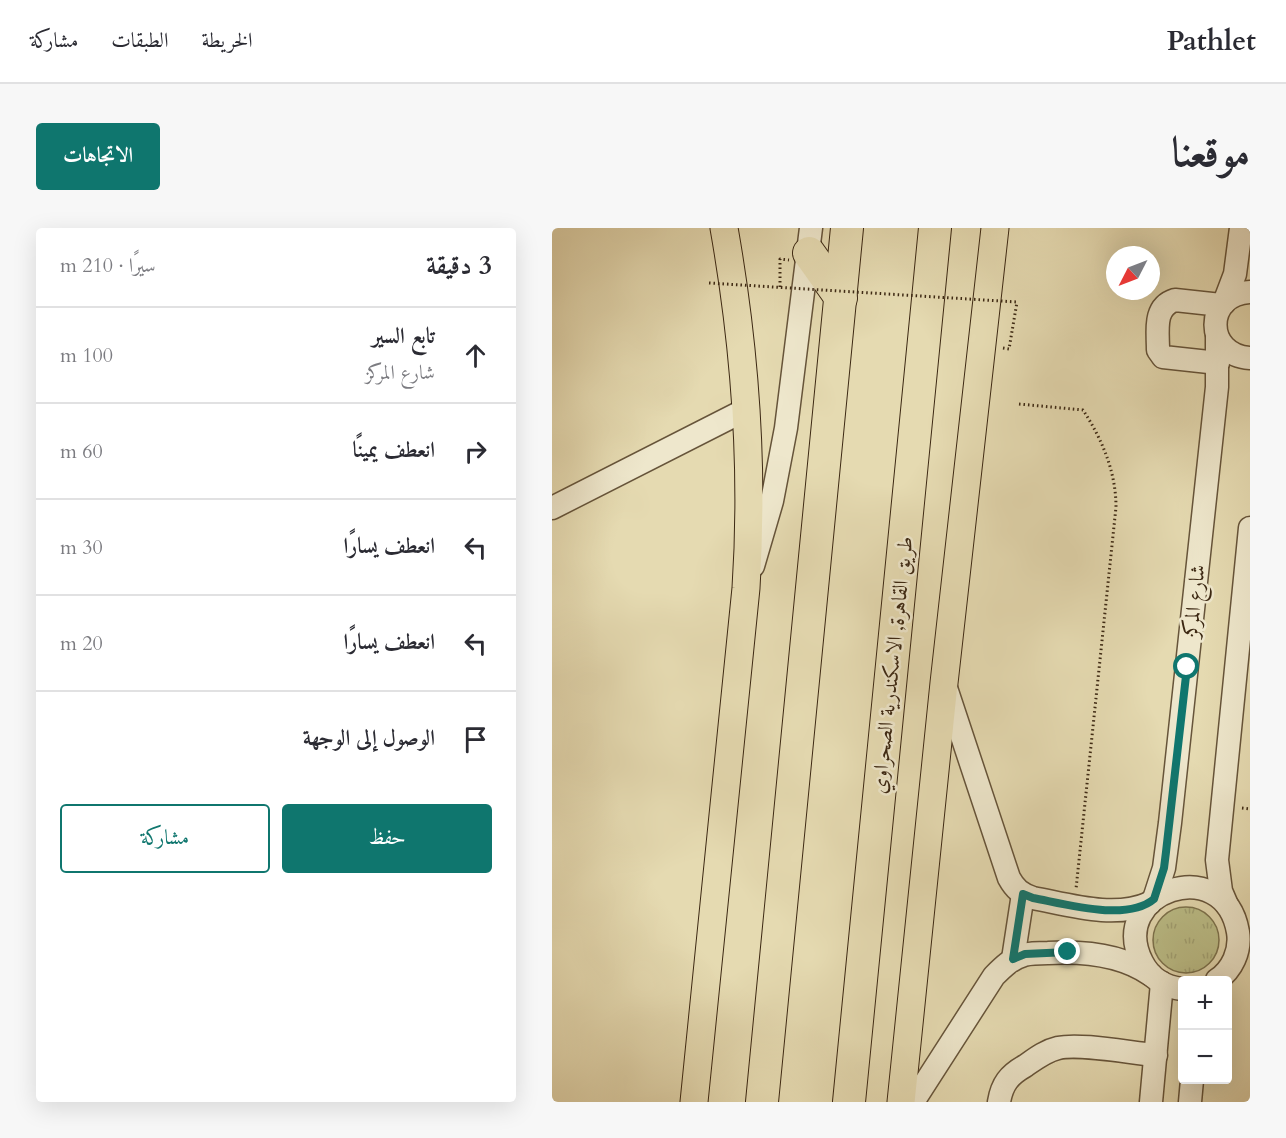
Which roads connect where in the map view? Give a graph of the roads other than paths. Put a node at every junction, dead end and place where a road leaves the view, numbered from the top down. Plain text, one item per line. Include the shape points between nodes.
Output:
1 (724, 228) edge
2 (847, 228) edge
3 (935, 228) edge
4 (995, 228) edge
5 (1241, 228) edge
6 (800, 247) edge
7 (1250, 292) edge
8 (841, 298) junction
9 (1223, 304) junction
10 (1217, 337) junction
11 (1250, 358) edge
12 (1218, 363) junction
13 (747, 409) junction
14 (552, 508) edge
15 (1250, 528) edge
16 (746, 588) junction
17 (1240, 670) edge
18 (944, 683) junction
19 (1023, 894) junction
20 (1152, 901) junction
21 (1228, 907) junction
22 (1250, 922) edge
23 (1013, 959) junction
24 (1250, 968) edge
25 (1222, 976) edge
26 (1227, 976) edge
27 (1165, 982) edge
28 (1156, 1055) junction
29 (1192, 1084) edge
30 (694, 1102) edge
31 (762, 1102) edge
32 (849, 1102) edge
33 (901, 1102) edge
34 (913, 1102) edge
35 (999, 1102) edge
36 (1151, 1102) edge
37 (1190, 1102) edge

1 - 13 main road
2 - 8 highway
3 - 32 highway, طريق القاهرة, الاسكندرية الصحراوي
4 - 18 main road
5 - 9 street, شارع المركز via 1235,274
6 - 8 highway
6 - 16 street via 781,457
7 - 9 street via 1232,296
8 - 31 highway
9 - 10 street, شارع المركز via 1215,321
9 - 12 street via 1175,300 1161,308 1159,315 1158,350 1163,357
10 - 11 street via 1231,353
10 - 12 street, شارع المركز
12 - 20 street, شارع المركز via 1166,852
13 - 14 street
13 - 16 main road via 750,538
15 - 17 street
16 - 30 main road
17 - 21 street via 1216,860
18 - 19 street via 1009,878
18 - 33 main road
19 - 20 street via 1120,910
19 - 23 street
20 - 21 street via 1168,890 1200,888
20 - 27 street, شارع المركز via 1137,926 1138,952 1143,964
21 - 22 street
21 - 25 street via 1238,930 1237,952
23 - 27 street via 1025,954 1068,952 1121,959
23 - 34 street via 994,976
24 - 26 street
27 - 28 street
28 - 35 street via 1058,1048 1009,1077
28 - 36 street
29 - 37 street

